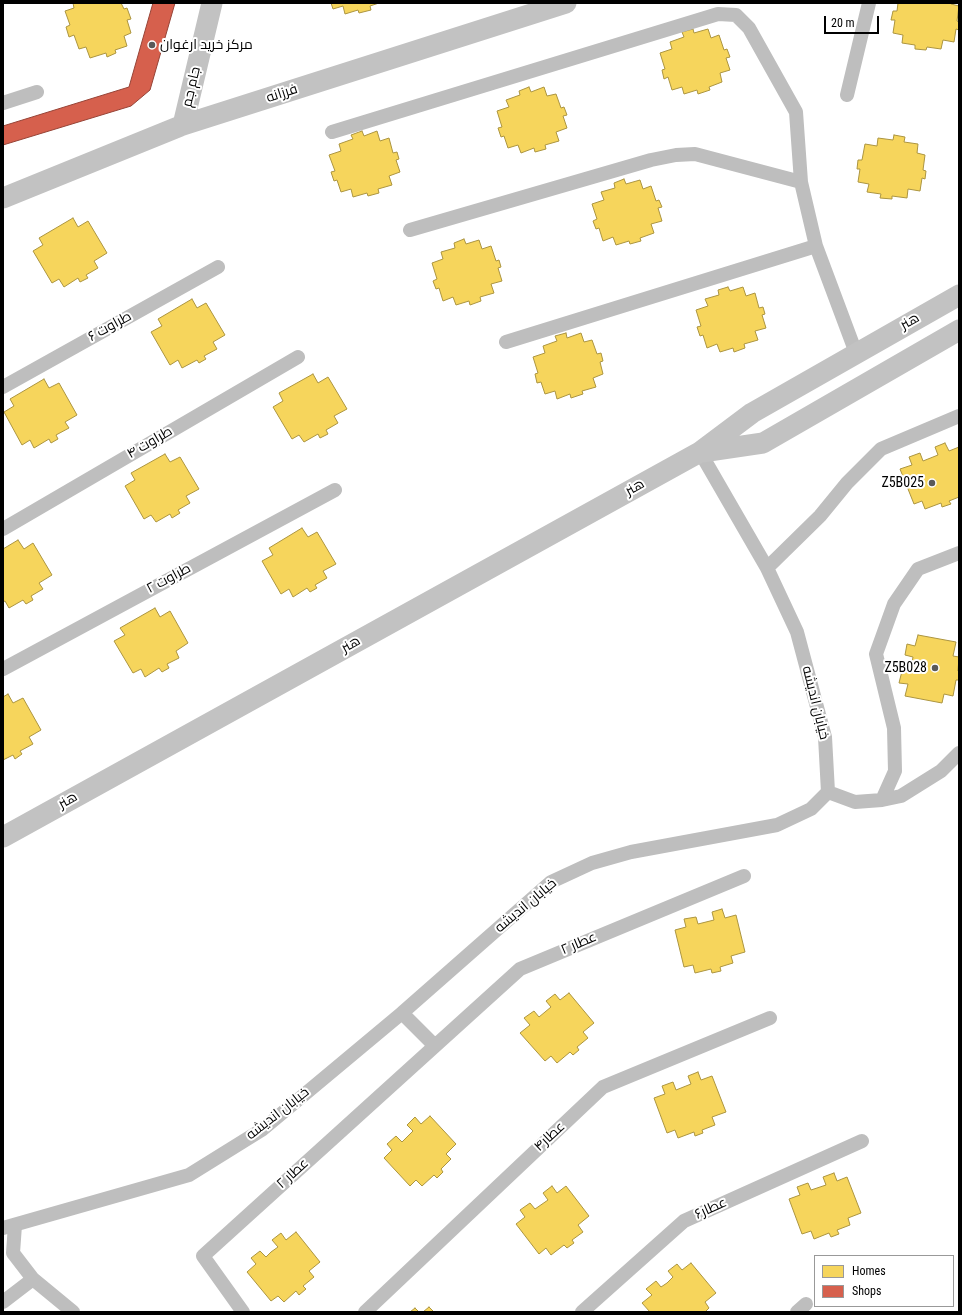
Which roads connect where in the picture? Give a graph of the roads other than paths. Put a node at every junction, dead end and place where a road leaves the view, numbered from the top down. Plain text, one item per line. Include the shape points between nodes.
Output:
1 (212, 3) edge
2 (566, 3) edge
3 (869, 3) edge
4 (37, 92) dead end
5 (847, 96) dead end
6 (3, 103) edge
7 (183, 125) junction
8 (332, 132) dead end
9 (801, 182) junction
10 (3, 198) edge
11 (410, 230) dead end
12 (816, 246) junction
13 (218, 267) dead end
14 (959, 295) edge
15 (959, 330) edge
16 (506, 342) dead end
17 (856, 353) junction
18 (298, 357) dead end
19 (3, 387) edge
20 (959, 416) edge
21 (700, 452) junction
22 (335, 490) dead end
23 (3, 529) edge
24 (959, 553) edge
25 (767, 568) junction
26 (3, 669) edge
27 (959, 753) edge
28 (828, 792) junction
29 (882, 800) junction
30 (3, 837) edge
31 (744, 876) dead end
32 (402, 1013) junction
33 (770, 1018) dead end
34 (435, 1046) junction
35 (862, 1142) dead end
36 (9, 1227) edge
37 (33, 1279) junction
38 (3, 1302) edge
39 (73, 1312) edge
40 (244, 1312) edge
41 (365, 1312) edge
42 (582, 1312) edge

1 - 7 street, جام جم
2 - 7 street, فرزانه
3 - 5 street
4 - 6 street
7 - 10 street, فرزانه
8 - 9 street via 718,14 736,15 749,28 796,112
9 - 11 street via 695,154 676,155
9 - 12 street
12 - 16 street
12 - 17 street
13 - 19 street, طراوت ۶
14 - 17 street, هنر
15 - 21 street, هنر via 763,443
17 - 21 street, هنر via 752,413
18 - 23 street, طراوت ۴
20 - 25 street via 881,448 847,482 820,516
21 - 25 street, خیابان اندیشه
21 - 30 street, هنر
22 - 26 street, طراوت ۲
24 - 29 street via 918,569 894,604 876,654 894,728 895,771
25 - 28 street, خیابان اندیشه via 796,632 825,737
27 - 29 street via 941,770 901,796
28 - 29 street via 855,802
28 - 32 street, خیابان اندیشه via 811,809 777,824 631,852 592,863 551,882
31 - 34 street, عطار ۲ via 520,969
32 - 34 street
32 - 36 street, خیابان اندیشه via 263,1130 189,1174
33 - 41 street, عطار۴ via 603,1087
34 - 40 street, عطار ۲ via 203,1256
35 - 42 street, عطار۶ via 684,1221
36 - 37 street via 13,1253
37 - 38 street
37 - 39 street

